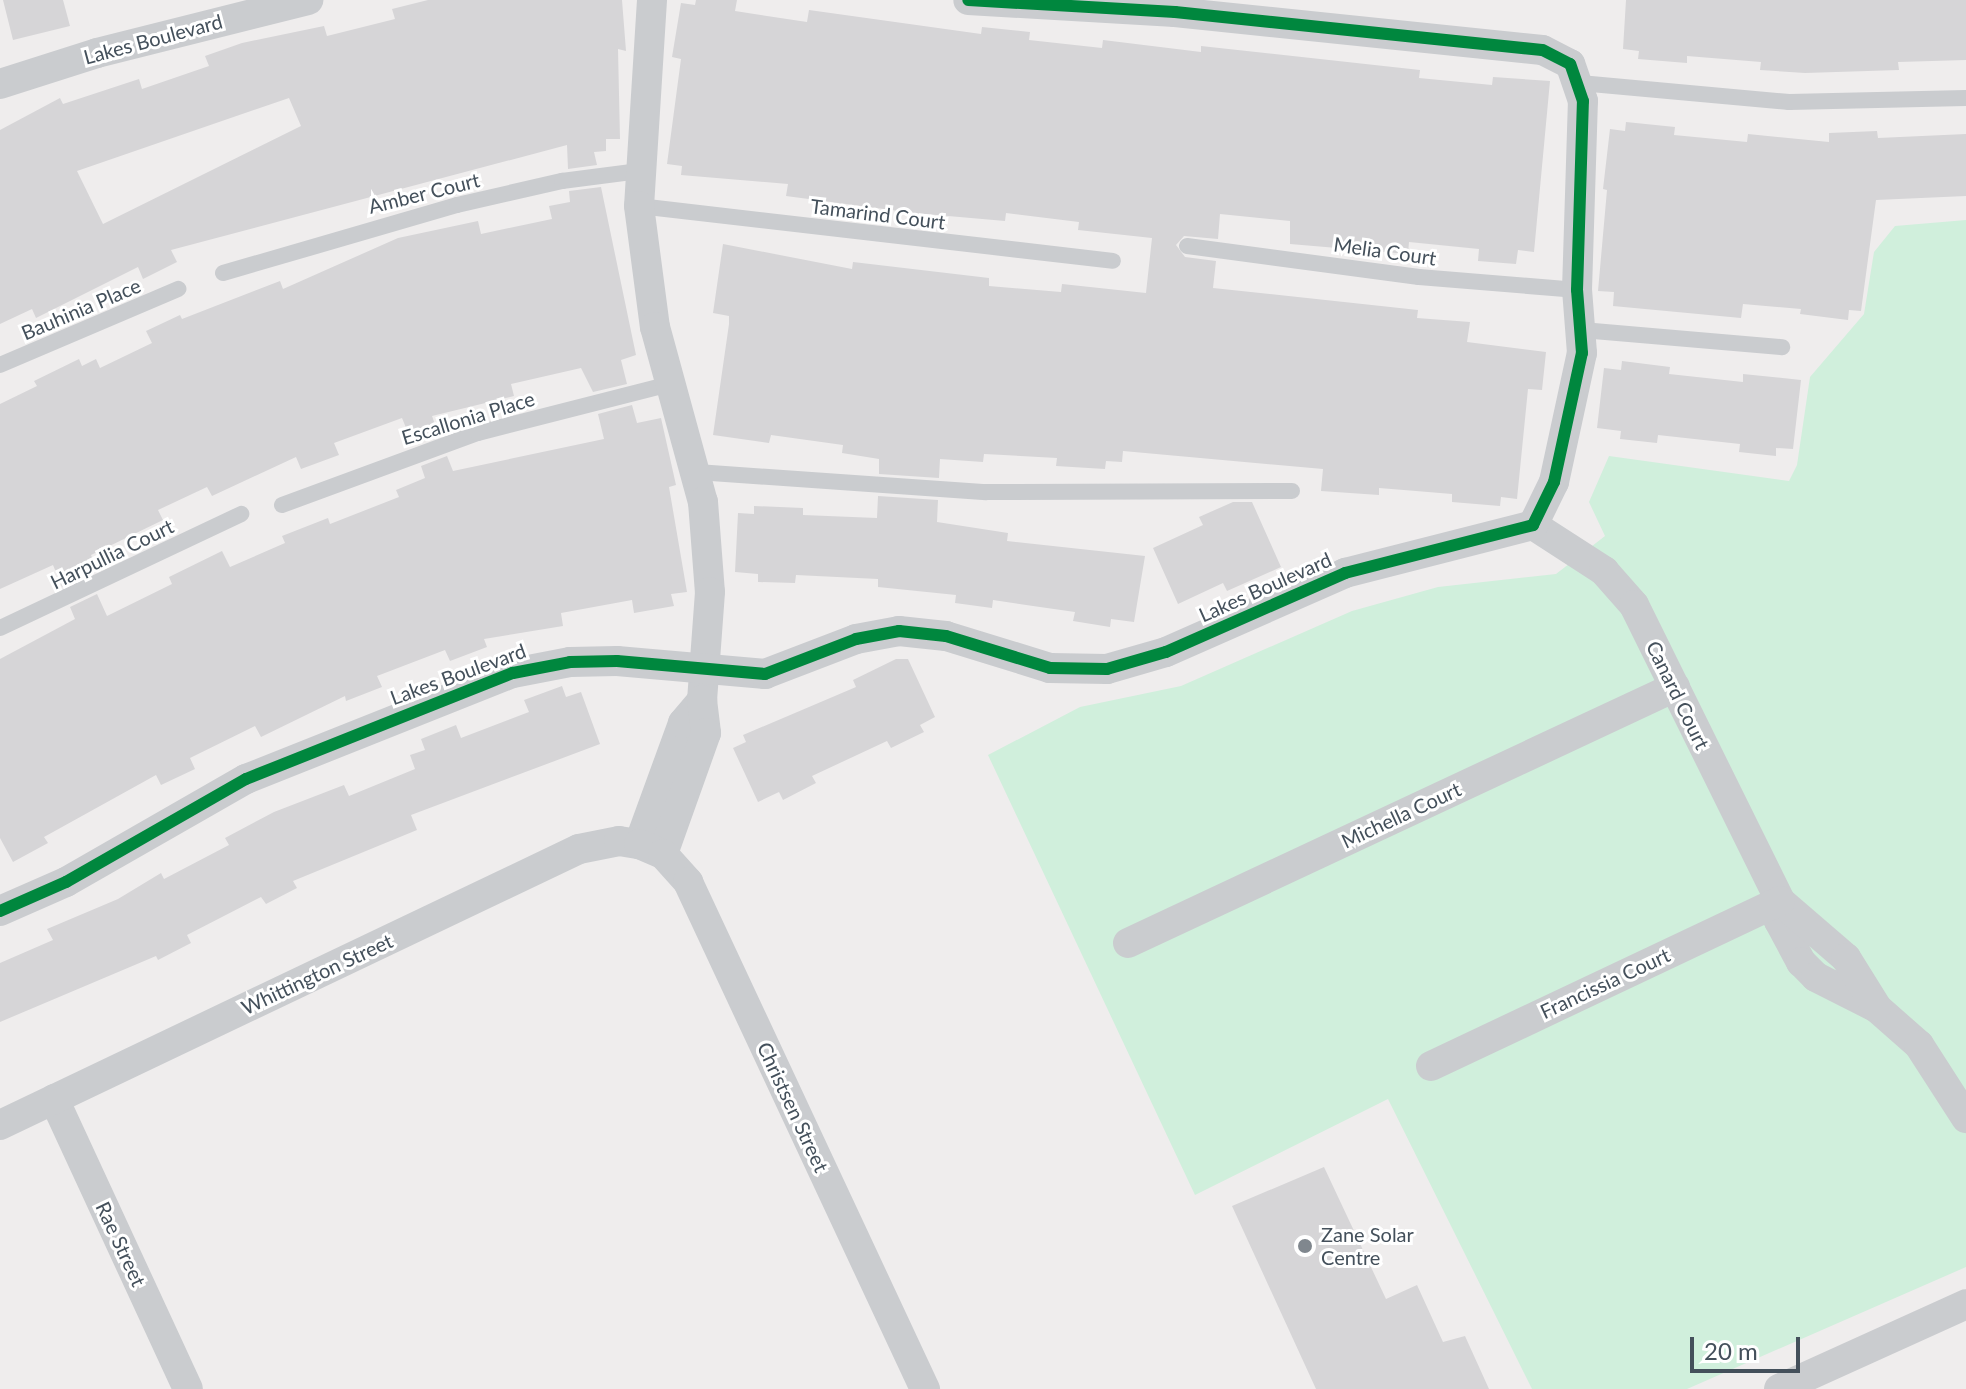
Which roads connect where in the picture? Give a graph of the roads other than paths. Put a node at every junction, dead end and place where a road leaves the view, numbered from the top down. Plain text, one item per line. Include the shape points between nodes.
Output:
1 (308, 0) edge
2 (652, 0) edge
3 (968, 0) edge
4 (1580, 83) junction
5 (0, 84) edge
6 (1966, 98) edge
7 (639, 171) junction
8 (639, 206) junction
9 (1187, 246) dead end
10 (1113, 261) dead end
11 (223, 273) dead end
12 (178, 289) dead end
13 (1577, 290) junction
14 (1582, 330) junction
15 (1782, 347) dead end
16 (0, 365) edge
17 (670, 384) junction
18 (697, 472) junction
19 (1292, 491) dead end
20 (282, 505) dead end
21 (241, 514) dead end
22 (1533, 525) junction
23 (0, 628) edge
24 (706, 670) junction
25 (1675, 687) junction
26 (651, 849) junction
27 (1780, 901) junction
28 (0, 911) edge
29 (1128, 943) dead end
30 (1431, 1066) dead end
31 (54, 1099) junction
32 (1966, 1118) edge
33 (0, 1125) edge
34 (1966, 1304) edge
35 (188, 1389) edge
36 (925, 1389) edge
37 (1779, 1389) edge

1 - 5 street, Lakes Boulevard via 97,53
2 - 7 street
3 - 4 street via 1175,12 1542,50 1563,58
4 - 6 lane via 1789,102
4 - 13 street
7 - 8 street
7 - 11 lane, Amber Court via 562,181 457,205
8 - 10 lane, Tamarind Court
8 - 17 street via 644,264
9 - 13 lane, Melia Court via 1419,277
12 - 16 lane, Bauhinia Place
13 - 14 street
14 - 15 lane
14 - 22 street via 1578,377 1554,482
17 - 18 street
17 - 20 lane, Escallonia Place via 478,433
18 - 19 lane via 986,492
18 - 24 street via 708,545
21 - 23 lane, Harpullia Court
22 - 24 street, Lakes Boulevard via 1345,573 1166,652 1107,669 1050,668 946,636 899,631 856,639 765,674
22 - 25 street, Canard Court via 1620,586
24 - 26 street via 702,700 683,723
24 - 28 street, Lakes Boulevard via 570,662 480,684 246,779 66,882
25 - 27 street, Canard Court
25 - 29 street, Michella Court
26 - 31 street, Whittington Street via 619,841 579,849
26 - 36 street, Christsen Street via 688,882
27 - 30 street, Francissia Court
27 - 32 street via 1846,958 1877,1008 1938,1068
31 - 33 street, Whittington Street
31 - 35 street, Rae Street
34 - 37 street

